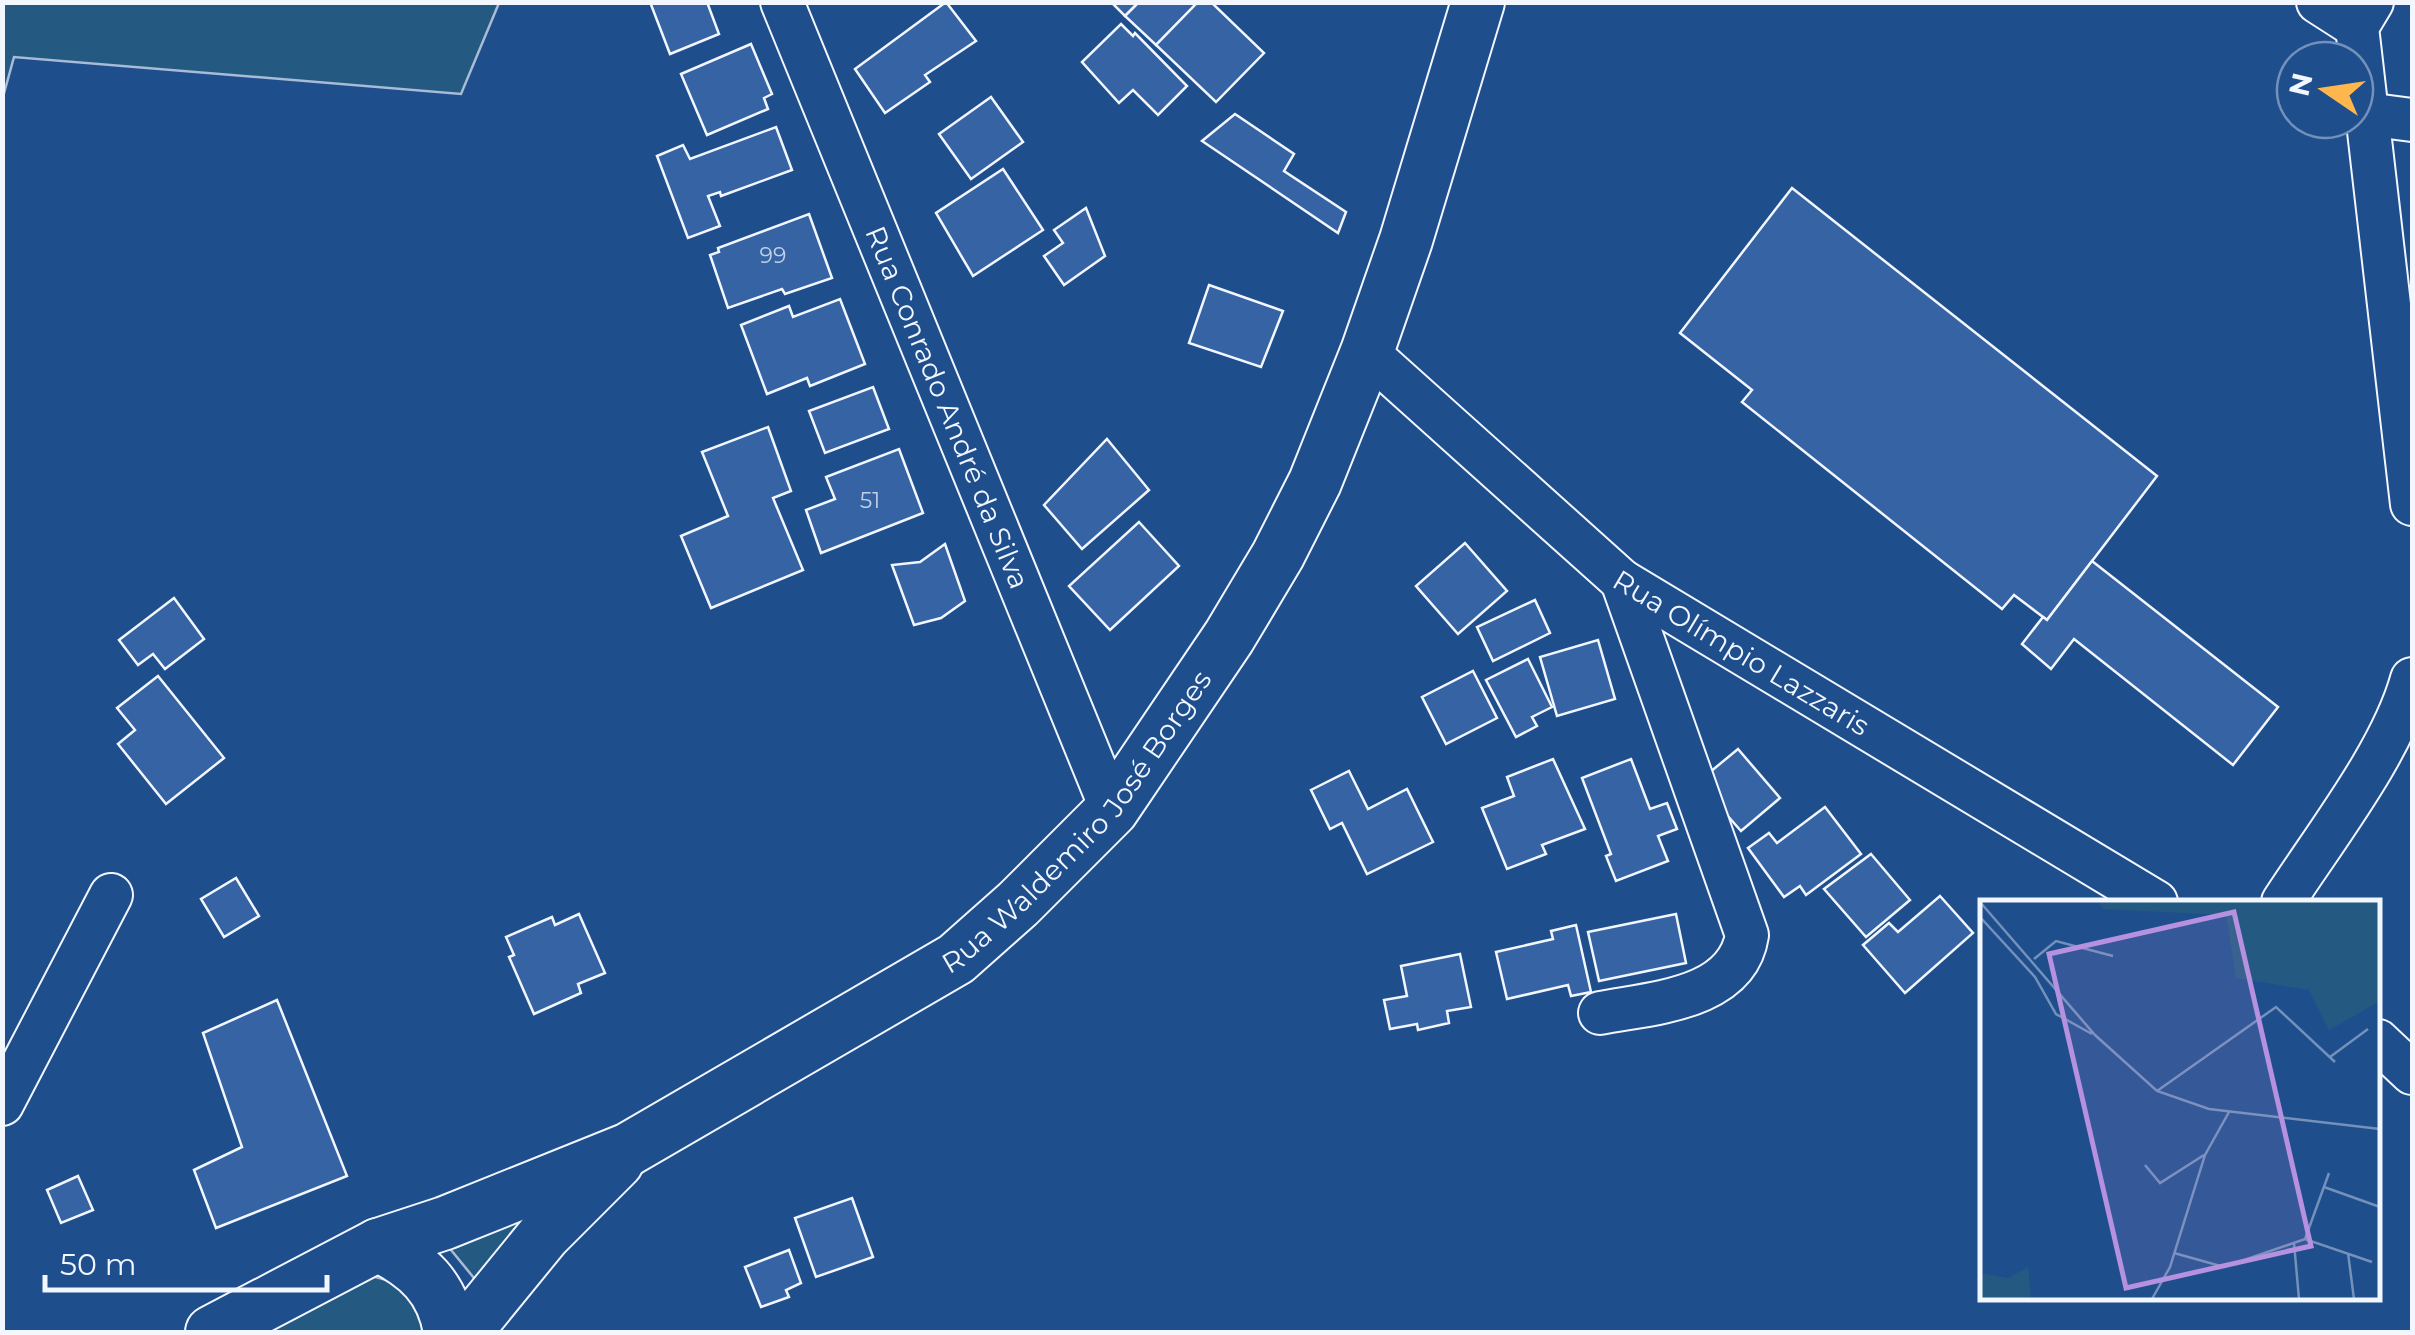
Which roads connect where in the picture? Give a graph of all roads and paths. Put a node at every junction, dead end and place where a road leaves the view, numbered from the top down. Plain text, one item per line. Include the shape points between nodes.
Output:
1 (782, 2) edge
2 (1478, 2) edge
3 (2318, 2) edge
4 (2364, 15) edge
5 (2365, 40) edge
6 (2375, 115) edge
7 (2412, 120) edge
8 (2369, 140) edge
9 (1367, 352) junction
10 (2412, 504) edge
11 (1622, 581) junction
12 (2412, 679) edge
13 (1112, 810) junction
14 (111, 895) dead end
15 (2153, 900) edge
16 (2284, 900) edge
17 (1600, 1012) dead end
18 (2380, 1044) edge
19 (2412, 1073) edge
20 (2, 1104) edge
21 (630, 1149) junction
22 (378, 1245) junction
23 (212, 1332) edge
24 (450, 1332) edge
25 (465, 1332) edge

1 - 13 street, Rua Conrado André da Silva
2 - 9 main road, Rua Waldemiro José Borges
3 - 4 street
4 - 5 street
6 - 7 street
8 - 10 street
9 - 11 street, Rua Olímpio Lazzaris
9 - 13 main road, Rua Waldemiro José Borges via 1278,555
11 - 15 street, Rua Olímpio Lazzaris
11 - 17 street via 1747,935 1744,953 1705,988
12 - 16 street via 2381,751
13 - 21 main road, Rua Waldemiro José Borges via 956,958
14 - 20 street
18 - 19 street
21 - 22 main road, Rua Waldemiro José Borges
21 - 25 main road, Rua Waldemiro José Borges via 544,1236
22 - 23 main road, Rua Waldemiro José Borges
22 - 24 main road via 408,1260 432,1284

